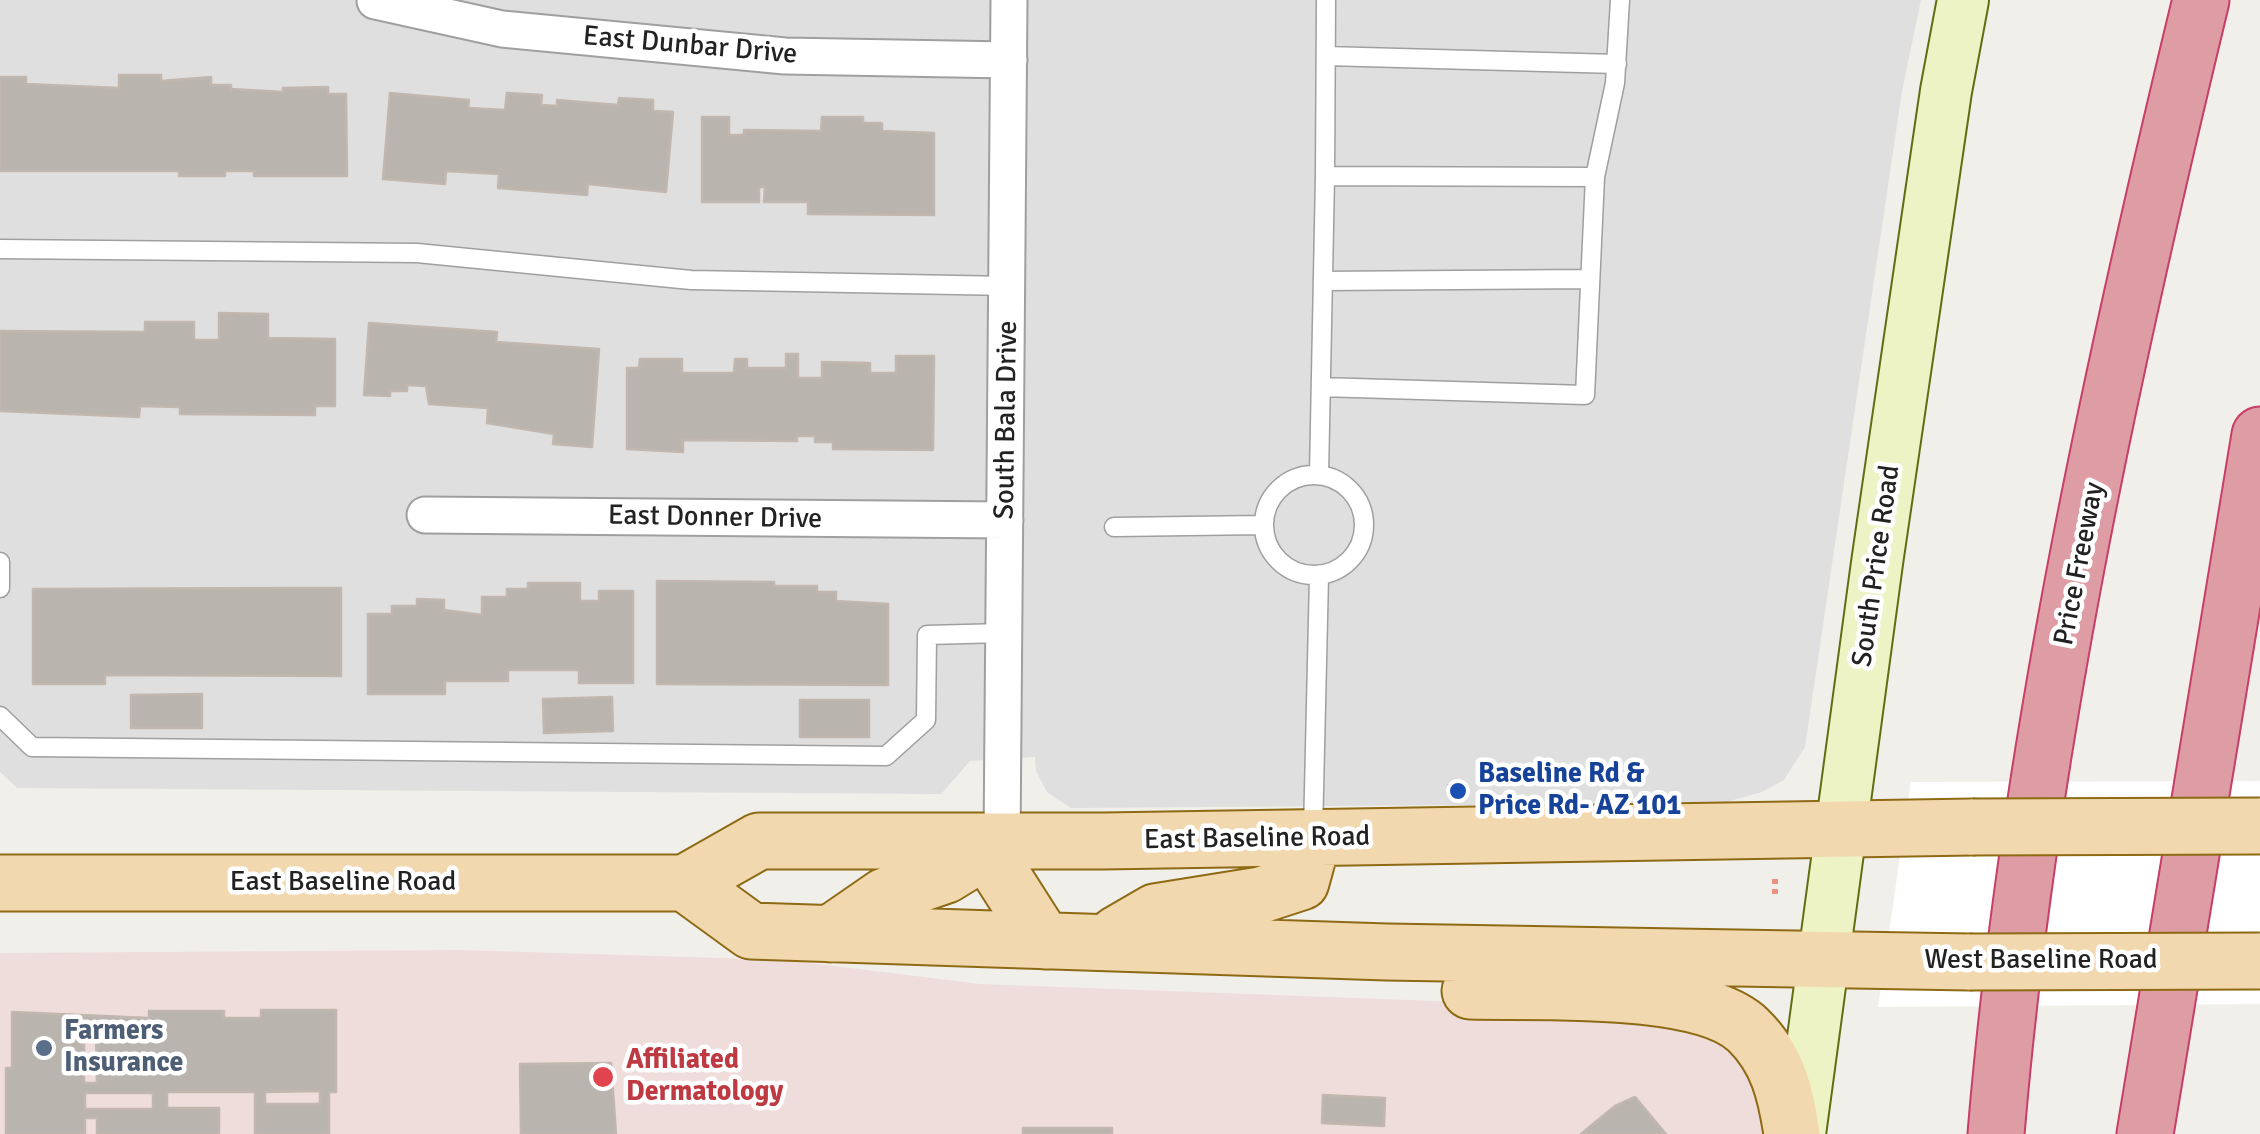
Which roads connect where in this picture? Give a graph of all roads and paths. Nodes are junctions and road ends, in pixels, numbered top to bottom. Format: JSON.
{"nodes":[{"id":1,"x":1009,"y":0,"type":"edge"},
{"id":2,"x":1326,"y":0,"type":"edge"},
{"id":3,"x":1620,"y":0,"type":"edge"},
{"id":4,"x":1964,"y":0,"type":"edge"},
{"id":5,"x":2201,"y":0,"type":"edge"},
{"id":6,"x":375,"y":1,"type":"edge"},
{"id":7,"x":1326,"y":56,"type":"junction"},
{"id":8,"x":1009,"y":60,"type":"junction"},
{"id":9,"x":1616,"y":64,"type":"junction"},
{"id":10,"x":1325,"y":176,"type":"junction"},
{"id":11,"x":1595,"y":177,"type":"junction"},
{"id":12,"x":0,"y":250,"type":"edge"},
{"id":13,"x":1590,"y":279,"type":"junction"},
{"id":14,"x":1323,"y":281,"type":"junction"},
{"id":15,"x":1009,"y":286,"type":"junction"},
{"id":16,"x":1321,"y":387,"type":"junction"},
{"id":17,"x":2260,"y":434,"type":"edge"},
{"id":18,"x":1319,"y":475,"type":"junction"},
{"id":19,"x":425,"y":515,"type":"dead end"},
{"id":20,"x":1006,"y":520,"type":"junction"},
{"id":21,"x":1264,"y":525,"type":"junction"},
{"id":22,"x":1114,"y":528,"type":"dead end"},
{"id":23,"x":0,"y":562,"type":"edge"},
{"id":24,"x":1319,"y":576,"type":"junction"},
{"id":25,"x":0,"y":588,"type":"edge"},
{"id":26,"x":1004,"y":633,"type":"junction"},
{"id":27,"x":0,"y":716,"type":"edge"},
{"id":28,"x":2260,"y":826,"type":"edge"},
{"id":29,"x":1839,"y":830,"type":"junction"},
{"id":30,"x":1314,"y":838,"type":"junction"},
{"id":31,"x":1002,"y":840,"type":"junction"},
{"id":32,"x":0,"y":883,"type":"edge"},
{"id":33,"x":685,"y":883,"type":"junction"},
{"id":34,"x":830,"y":934,"type":"junction"},
{"id":35,"x":1044,"y":942,"type":"junction"},
{"id":36,"x":1101,"y":943,"type":"junction"},
{"id":37,"x":1193,"y":946,"type":"junction"},
{"id":38,"x":1822,"y":961,"type":"junction"},
{"id":39,"x":2260,"y":961,"type":"edge"},
{"id":40,"x":1792,"y":1134,"type":"edge"},
{"id":41,"x":1800,"y":1134,"type":"edge"},
{"id":42,"x":1996,"y":1134,"type":"edge"},
{"id":43,"x":2145,"y":1134,"type":"edge"}],
"edges":[{"from":1,"to":8,"type":"street","name":"South Bala Drive"},
{"from":2,"to":7,"type":"lane"},
{"from":3,"to":9,"type":"lane"},
{"from":4,"to":29,"type":"main road","name":"South Price Road"},
{"from":5,"to":42,"type":"highway","name":"Price Freeway"},
{"from":6,"to":8,"type":"street","name":"East Dunbar Drive"},
{"from":7,"to":9,"type":"lane"},
{"from":7,"to":10,"type":"lane"},
{"from":8,"to":15,"type":"street","name":"South Bala Drive"},
{"from":9,"to":11,"type":"lane"},
{"from":10,"to":11,"type":"lane"},
{"from":10,"to":14,"type":"lane"},
{"from":11,"to":13,"type":"lane"},
{"from":12,"to":15,"type":"lane"},
{"from":13,"to":14,"type":"lane"},
{"from":13,"to":16,"type":"lane"},
{"from":14,"to":16,"type":"lane"},
{"from":15,"to":20,"type":"street","name":"South Bala Drive"},
{"from":16,"to":18,"type":"lane"},
{"from":17,"to":43,"type":"highway"},
{"from":18,"to":21,"type":"lane"},
{"from":18,"to":24,"type":"lane"},
{"from":19,"to":20,"type":"street","name":"East Donner Drive"},
{"from":20,"to":26,"type":"street","name":"South Bala Drive"},
{"from":21,"to":22,"type":"lane"},
{"from":21,"to":24,"type":"lane"},
{"from":23,"to":25,"type":"lane"},
{"from":24,"to":30,"type":"lane"},
{"from":26,"to":27,"type":"lane"},
{"from":26,"to":31,"type":"street","name":"South Bala Drive"},
{"from":28,"to":29,"type":"main road","bridge":true},
{"from":29,"to":30,"type":"main road","name":"East Baseline Road"},
{"from":29,"to":38,"type":"main road","name":"South Price Road"},
{"from":30,"to":31,"type":"main road","name":"East Baseline Road"},
{"from":30,"to":36,"type":"main road"},
{"from":31,"to":33,"type":"main road","name":"East Baseline Road"},
{"from":31,"to":34,"type":"main road"},
{"from":31,"to":35,"type":"main road"},
{"from":32,"to":33,"type":"main road","name":"East Baseline Road"},
{"from":33,"to":34,"type":"main road"},
{"from":34,"to":35,"type":"main road"},
{"from":35,"to":36,"type":"main road"},
{"from":36,"to":37,"type":"main road"},
{"from":37,"to":38,"type":"main road"},
{"from":37,"to":40,"type":"main road"},
{"from":38,"to":39,"type":"main road","name":"West Baseline Road","bridge":true},
{"from":38,"to":41,"type":"main road","name":"South Price Road"}]}
